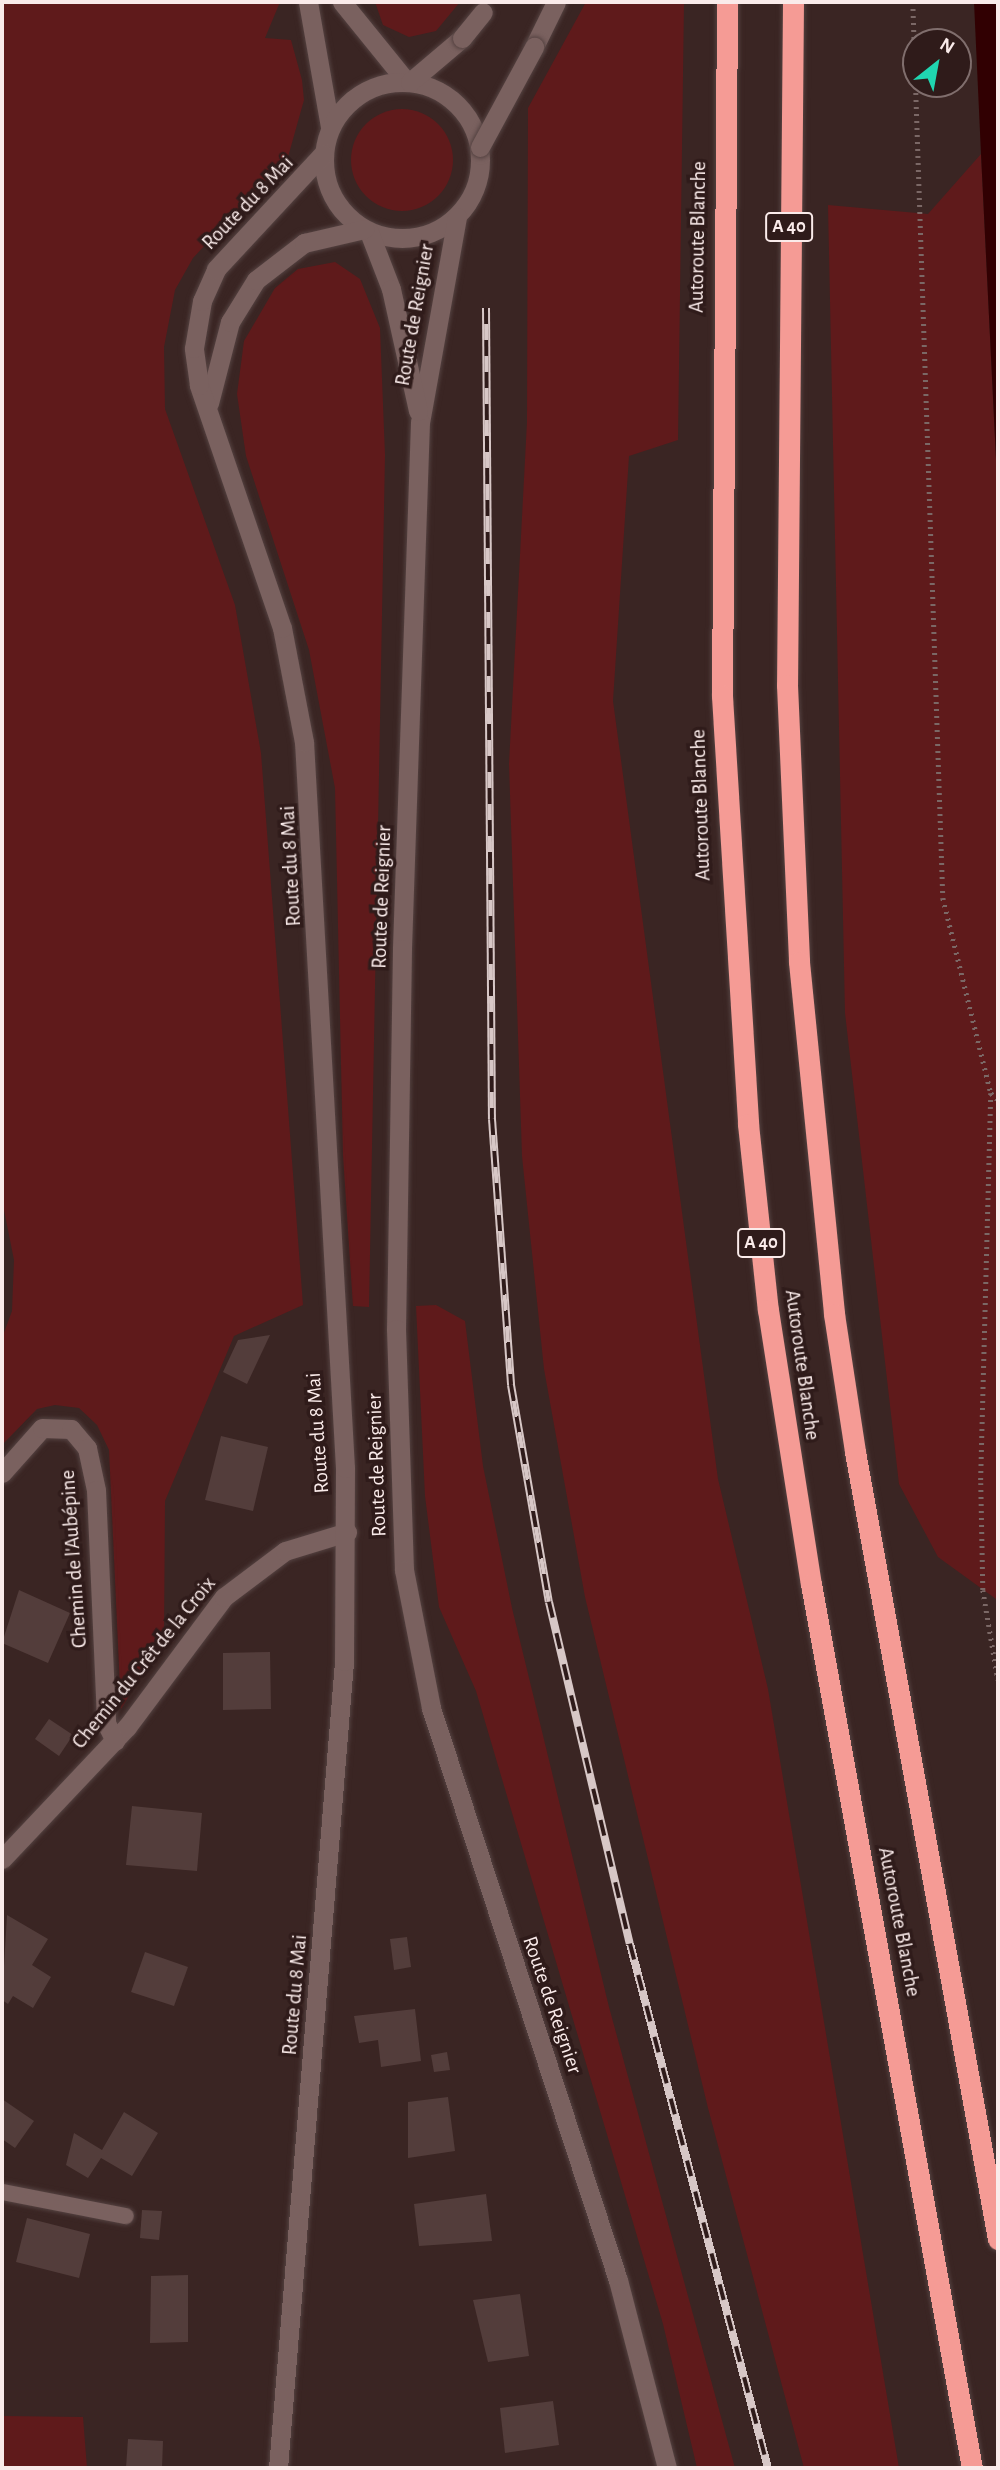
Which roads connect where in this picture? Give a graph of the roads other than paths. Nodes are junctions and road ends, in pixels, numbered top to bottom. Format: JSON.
{"nodes":[{"id":1,"x":308,"y":2,"type":"edge"},
{"id":2,"x":342,"y":2,"type":"edge"},
{"id":3,"x":490,"y":2,"type":"edge"},
{"id":4,"x":556,"y":2,"type":"edge"},
{"id":5,"x":727,"y":2,"type":"edge"},
{"id":6,"x":793,"y":2,"type":"edge"},
{"id":7,"x":408,"y":82,"type":"junction"},
{"id":8,"x":330,"y":127,"type":"junction"},
{"id":9,"x":480,"y":147,"type":"junction"},
{"id":10,"x":323,"y":154,"type":"junction"},
{"id":11,"x":461,"y":213,"type":"junction"},
{"id":12,"x":367,"y":230,"type":"junction"},
{"id":13,"x":208,"y":407,"type":"junction"},
{"id":14,"x":420,"y":422,"type":"junction"},
{"id":15,"x":2,"y":1473,"type":"edge"},
{"id":16,"x":347,"y":1532,"type":"junction"},
{"id":17,"x":115,"y":1741,"type":"junction"},
{"id":18,"x":2,"y":1858,"type":"edge"},
{"id":19,"x":2,"y":2192,"type":"edge"},
{"id":20,"x":126,"y":2216,"type":"dead end"},
{"id":21,"x":998,"y":2239,"type":"edge"},
{"id":22,"x":278,"y":2468,"type":"edge"},
{"id":23,"x":667,"y":2468,"type":"edge"},
{"id":24,"x":972,"y":2468,"type":"edge"}],
"edges":[{"from":1,"to":8,"type":"main road"},
{"from":2,"to":7,"type":"main road"},
{"from":3,"to":7,"type":"main road","bridge":true},
{"from":4,"to":9,"type":"main road","bridge":true},
{"from":5,"to":24,"type":"highway","name":"Autoroute Blanche","number":"A 40"},
{"from":6,"to":21,"type":"highway","name":"Autoroute Blanche","number":"A 40"},
{"from":7,"to":8,"type":"main road"},
{"from":7,"to":9,"type":"main road"},
{"from":8,"to":10,"type":"main road"},
{"from":9,"to":11,"type":"main road"},
{"from":10,"to":12,"type":"main road"},
{"from":10,"to":13,"type":"main road","name":"Route du 8 Mai"},
{"from":11,"to":12,"type":"main road"},
{"from":11,"to":14,"type":"main road","name":"Route de Reignier"},
{"from":12,"to":13,"type":"main road"},
{"from":12,"to":14,"type":"main road","name":"Route de Reignier"},
{"from":13,"to":16,"type":"main road","name":"Route du 8 Mai"},
{"from":14,"to":23,"type":"main road","name":"Route de Reignier"},
{"from":15,"to":17,"type":"main road","name":"Chemin de l'Aubépine"},
{"from":16,"to":17,"type":"main road","name":"Chemin du Crêt de la Croix"},
{"from":16,"to":22,"type":"main road","name":"Route du 8 Mai"},
{"from":17,"to":18,"type":"main road","name":"Chemin du Crêt de la Croix"},
{"from":19,"to":20,"type":"lane"}]}
